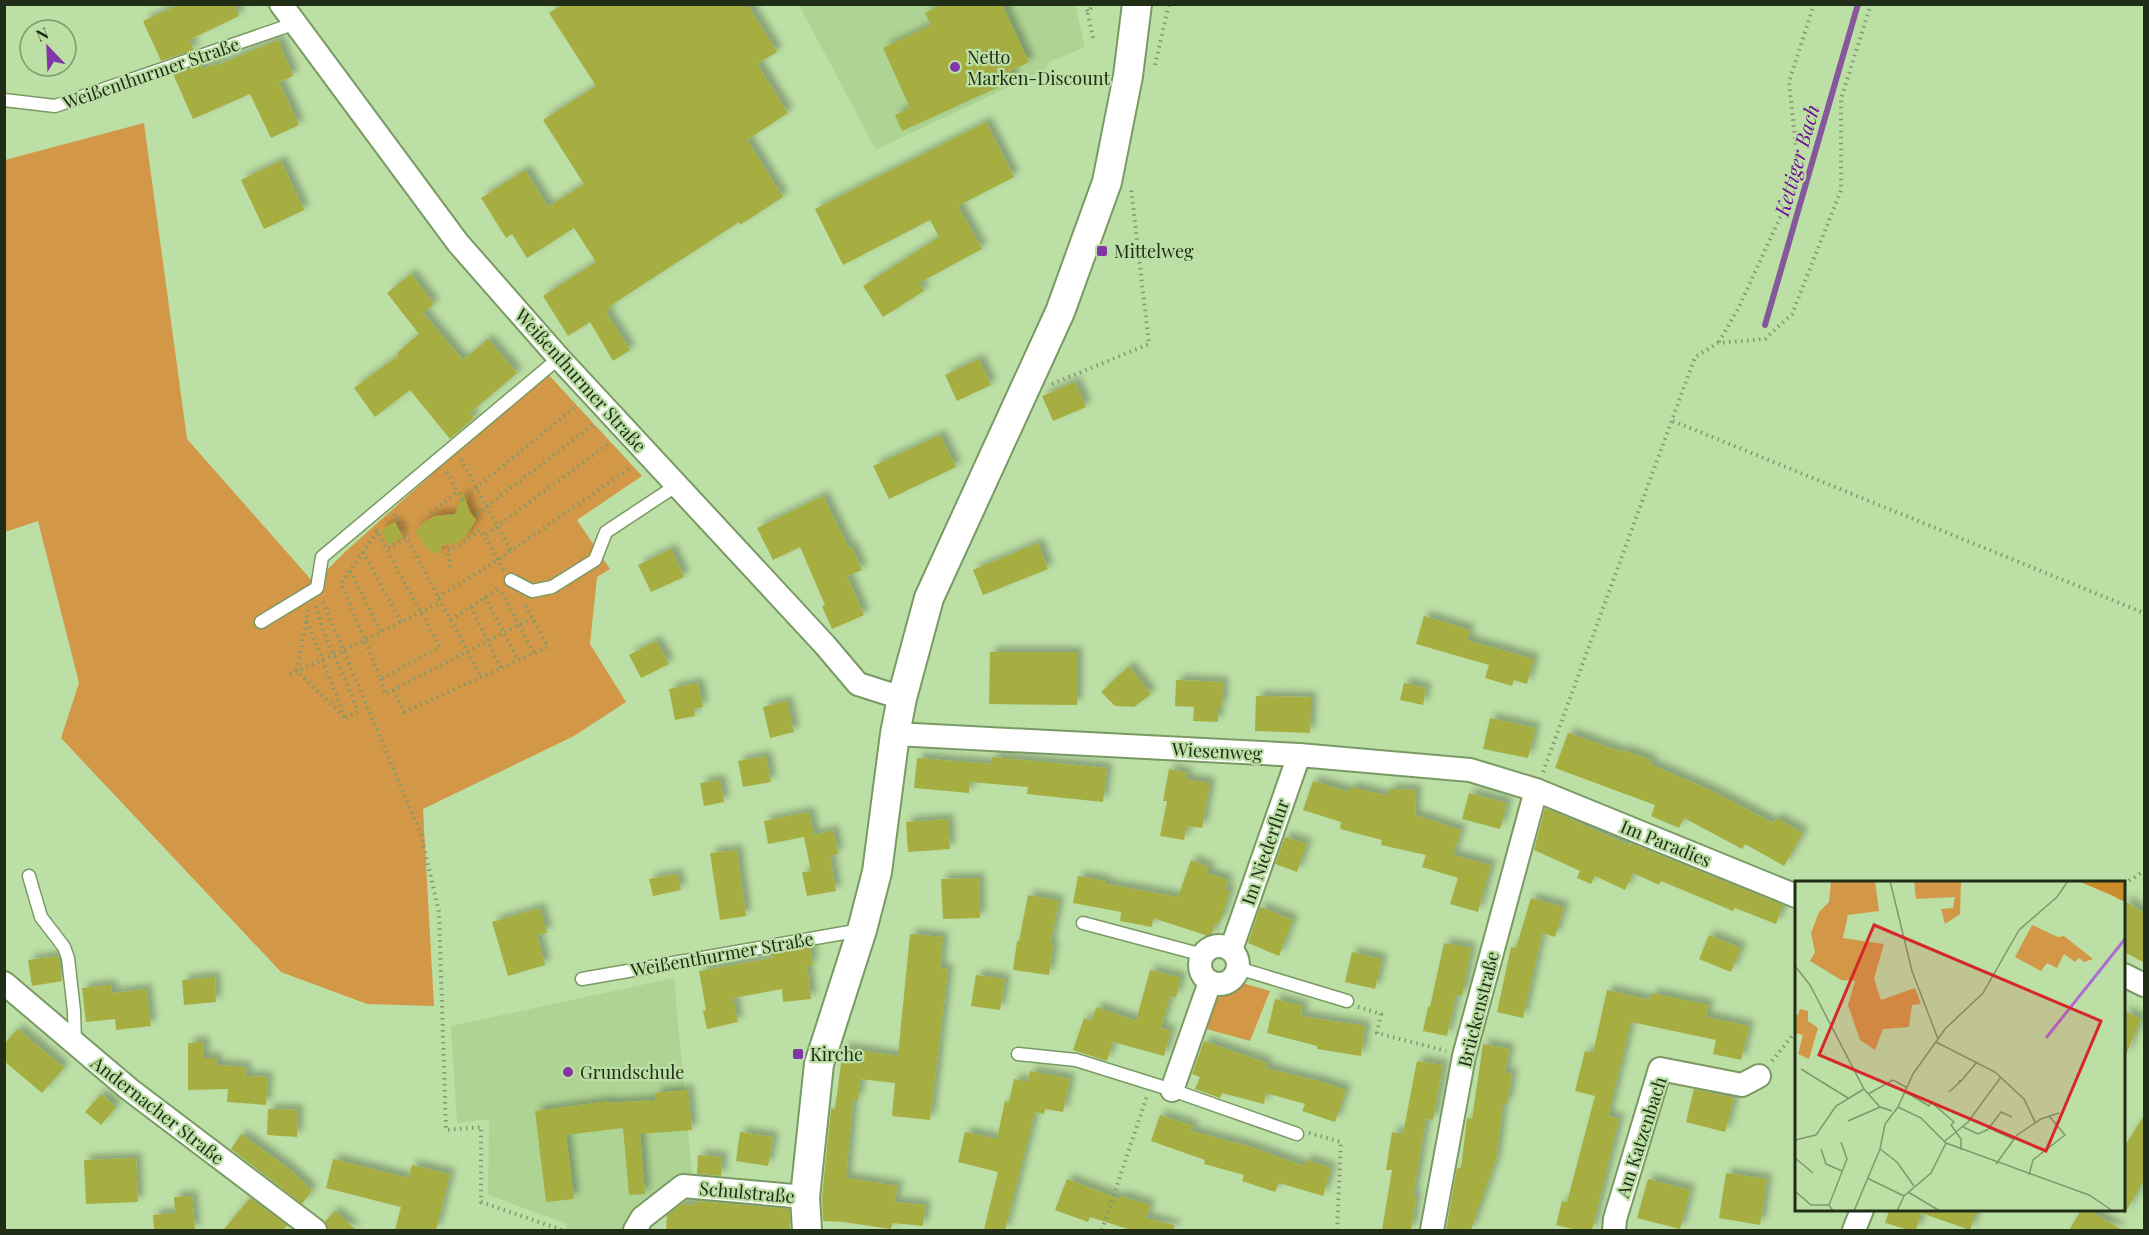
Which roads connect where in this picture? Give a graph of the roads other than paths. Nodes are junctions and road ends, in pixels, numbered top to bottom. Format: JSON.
{"nodes":[{"id":1,"x":281,"y":4,"type":"edge"},
{"id":2,"x":1137,"y":4,"type":"edge"},
{"id":3,"x":296,"y":23,"type":"junction"},
{"id":4,"x":4,"y":99,"type":"edge"},
{"id":5,"x":560,"y":358,"type":"junction"},
{"id":6,"x":677,"y":485,"type":"junction"},
{"id":7,"x":511,"y":580,"type":"road end"},
{"id":8,"x":261,"y":622,"type":"dead end"},
{"id":9,"x":902,"y":698,"type":"junction"},
{"id":10,"x":895,"y":734,"type":"junction"},
{"id":11,"x":1299,"y":755,"type":"junction"},
{"id":12,"x":1536,"y":790,"type":"junction"},
{"id":13,"x":29,"y":876,"type":"dead end"},
{"id":14,"x":1795,"y":895,"type":"edge"},
{"id":15,"x":1083,"y":923,"type":"dead end"},
{"id":16,"x":862,"y":930,"type":"junction"},
{"id":17,"x":1203,"y":955,"type":"junction"},
{"id":18,"x":1235,"y":959,"type":"junction"},
{"id":19,"x":2125,"y":975,"type":"edge"},
{"id":20,"x":582,"y":979,"type":"dead end"},
{"id":21,"x":1210,"y":982,"type":"junction"},
{"id":22,"x":4,"y":984,"type":"edge"},
{"id":23,"x":2145,"y":985,"type":"edge"},
{"id":24,"x":1347,"y":1001,"type":"road end"},
{"id":25,"x":75,"y":1044,"type":"junction"},
{"id":26,"x":1018,"y":1054,"type":"dead end"},
{"id":27,"x":1759,"y":1076,"type":"road end"},
{"id":28,"x":1172,"y":1090,"type":"junction"},
{"id":29,"x":1297,"y":1134,"type":"road end"},
{"id":30,"x":806,"y":1197,"type":"junction"},
{"id":31,"x":1861,"y":1211,"type":"edge"},
{"id":32,"x":315,"y":1230,"type":"edge"},
{"id":33,"x":635,"y":1230,"type":"edge"},
{"id":34,"x":807,"y":1230,"type":"edge"},
{"id":35,"x":1432,"y":1230,"type":"edge"},
{"id":36,"x":1614,"y":1230,"type":"edge"},
{"id":37,"x":1854,"y":1230,"type":"edge"}],
"edges":[{"from":1,"to":3,"type":"street","name":"Weißenthurmer Straße"},
{"from":2,"to":9,"type":"street"},
{"from":3,"to":4,"type":"lane","name":"Weißenthurmer Straße"},
{"from":3,"to":5,"type":"street","name":"Weißenthurmer Straße"},
{"from":5,"to":6,"type":"street","name":"Weißenthurmer Straße"},
{"from":5,"to":8,"type":"lane"},
{"from":6,"to":7,"type":"lane"},
{"from":6,"to":9,"type":"street","name":"Weißenthurmer Straße"},
{"from":9,"to":10,"type":"street"},
{"from":10,"to":11,"type":"street","name":"Wiesenweg"},
{"from":10,"to":16,"type":"street"},
{"from":11,"to":12,"type":"street","name":"Wiesenweg"},
{"from":11,"to":18,"type":"street","name":"Im Niederflur"},
{"from":12,"to":14,"type":"street","name":"Im Paradies"},
{"from":12,"to":35,"type":"street","name":"Brückenstraße"},
{"from":13,"to":25,"type":"lane"},
{"from":15,"to":17,"type":"lane"},
{"from":16,"to":20,"type":"lane","name":"Weißenthurmer Straße"},
{"from":16,"to":30,"type":"street"},
{"from":17,"to":18,"type":"street"},
{"from":17,"to":21,"type":"street"},
{"from":18,"to":21,"type":"street"},
{"from":18,"to":24,"type":"lane"},
{"from":19,"to":23,"type":"street"},
{"from":21,"to":28,"type":"street"},
{"from":22,"to":25,"type":"street","name":"Andernacher Straße"},
{"from":25,"to":32,"type":"street","name":"Andernacher Straße"},
{"from":26,"to":28,"type":"lane"},
{"from":27,"to":36,"type":"street","name":"Am Katzenbach"},
{"from":28,"to":29,"type":"lane"},
{"from":30,"to":33,"type":"street","name":"Schulstraße"},
{"from":30,"to":34,"type":"street"},
{"from":31,"to":37,"type":"street"}]}
